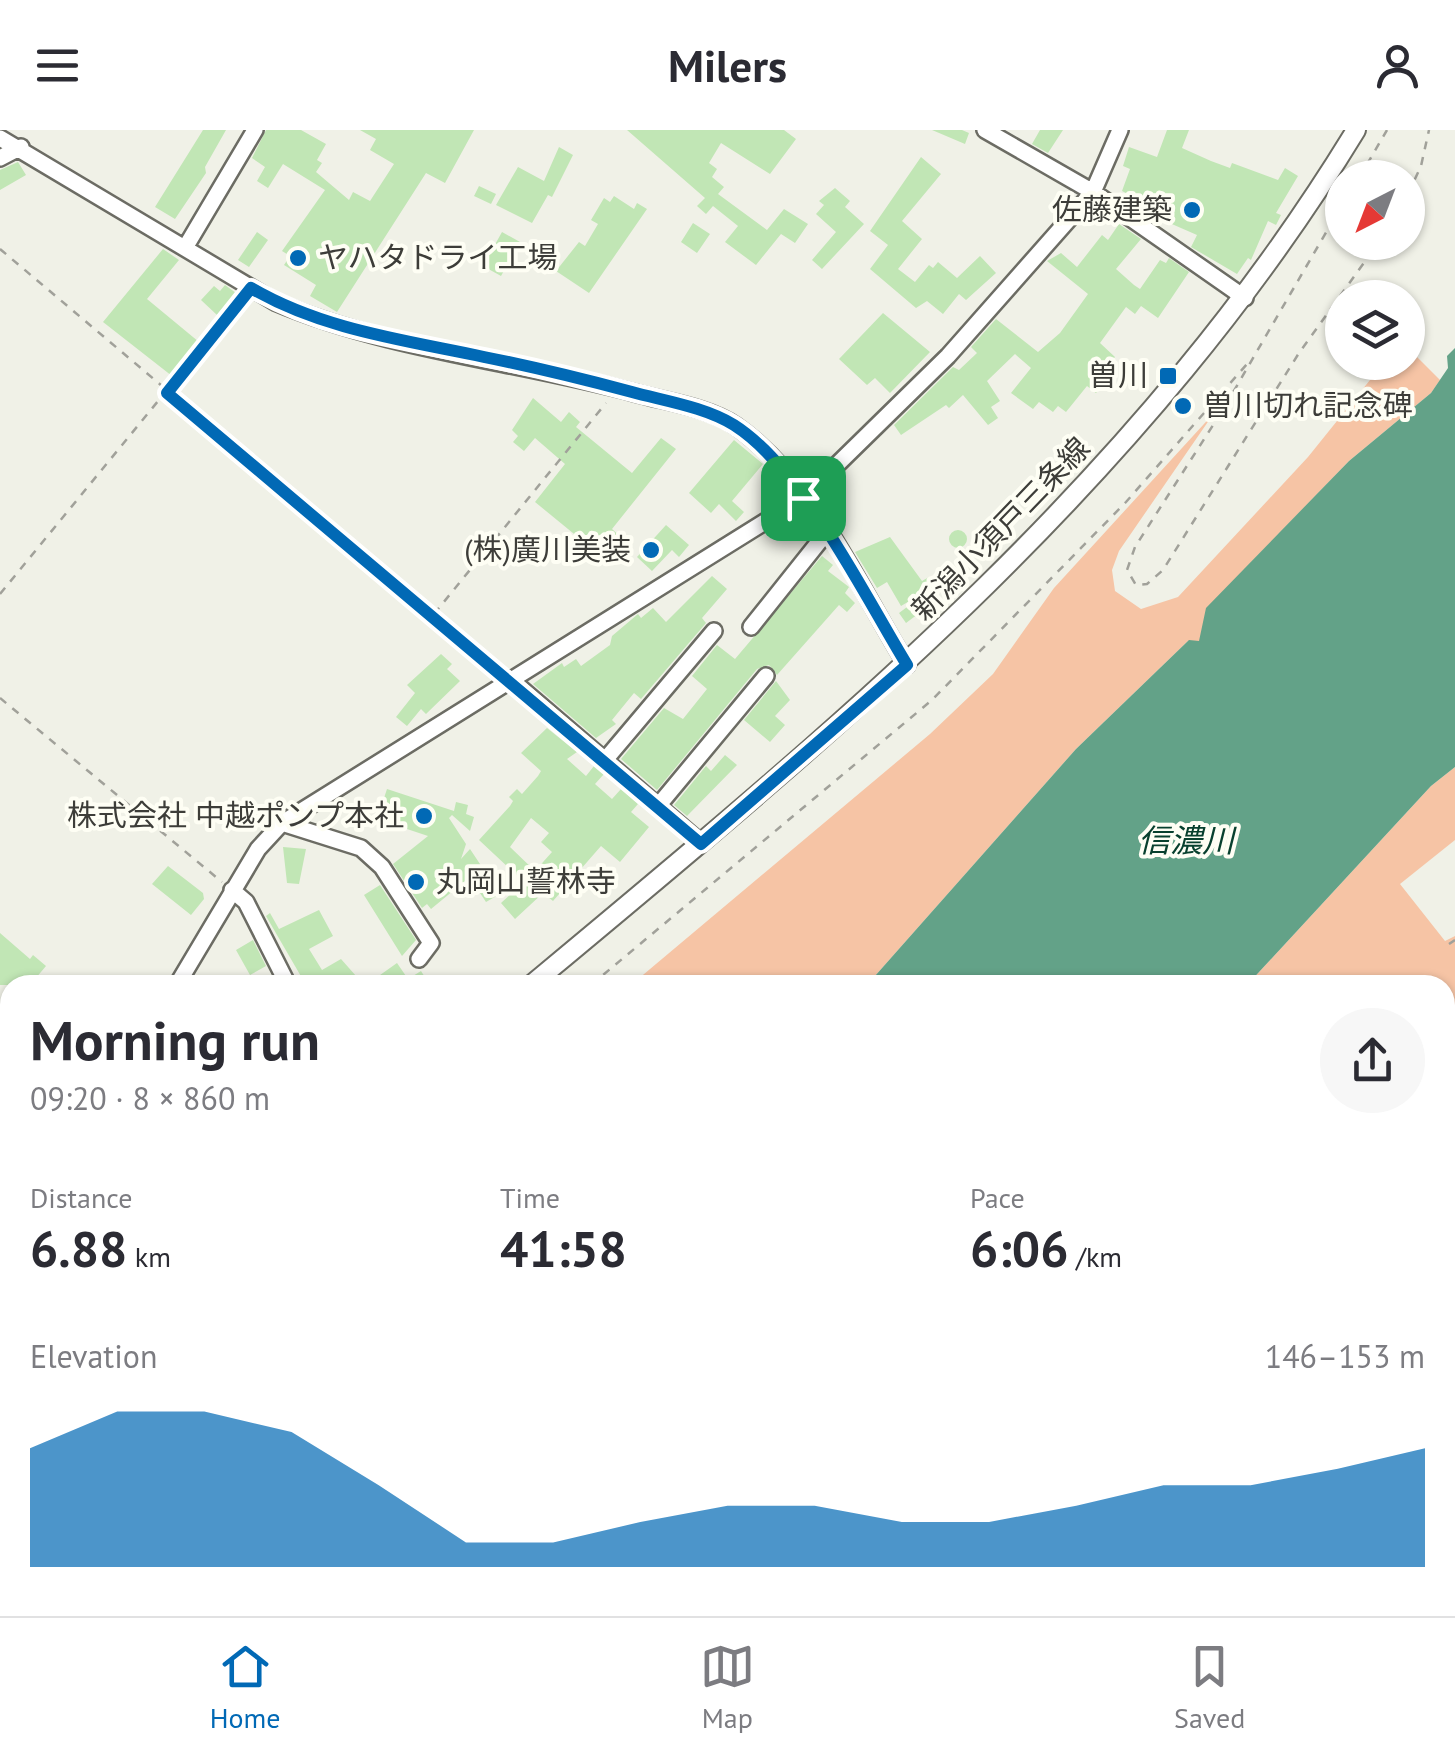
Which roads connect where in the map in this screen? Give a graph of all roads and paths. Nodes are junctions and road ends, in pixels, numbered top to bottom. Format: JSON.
{"nodes":[{"id":1,"x":255,"y":130,"type":"edge"},
{"id":2,"x":985,"y":130,"type":"edge"},
{"id":3,"x":1120,"y":130,"type":"edge"},
{"id":4,"x":1356,"y":130,"type":"edge"},
{"id":5,"x":1387,"y":130,"type":"edge"},
{"id":6,"x":1430,"y":130,"type":"edge"},
{"id":7,"x":0,"y":138,"type":"edge"},
{"id":8,"x":21,"y":146,"type":"junction"},
{"id":9,"x":0,"y":158,"type":"edge"},
{"id":10,"x":1370,"y":160,"type":"edge"},
{"id":11,"x":1422,"y":160,"type":"edge"},
{"id":12,"x":1093,"y":192,"type":"junction"},
{"id":13,"x":1325,"y":233,"type":"edge"},
{"id":14,"x":186,"y":248,"type":"junction"},
{"id":15,"x":0,"y":249,"type":"edge"},
{"id":16,"x":1366,"y":260,"type":"edge"},
{"id":17,"x":251,"y":288,"type":"junction"},
{"id":18,"x":1245,"y":298,"type":"junction"},
{"id":19,"x":1247,"y":364,"type":"junction"},
{"id":20,"x":618,"y":388,"type":"junction"},
{"id":21,"x":167,"y":393,"type":"junction"},
{"id":22,"x":803,"y":498,"type":"junction"},
{"id":23,"x":826,"y":533,"type":"junction"},
{"id":24,"x":0,"y":594,"type":"edge"},
{"id":25,"x":433,"y":615,"type":"junction"},
{"id":26,"x":751,"y":627,"type":"dead end"},
{"id":27,"x":714,"y":631,"type":"dead end"},
{"id":28,"x":907,"y":665,"type":"junction"},
{"id":29,"x":766,"y":676,"type":"dead end"},
{"id":30,"x":510,"y":679,"type":"junction"},
{"id":31,"x":0,"y":698,"type":"edge"},
{"id":32,"x":605,"y":760,"type":"junction"},
{"id":33,"x":658,"y":806,"type":"junction"},
{"id":34,"x":282,"y":824,"type":"junction"},
{"id":35,"x":701,"y":844,"type":"junction"},
{"id":36,"x":232,"y":890,"type":"junction"},
{"id":37,"x":1455,"y":940,"type":"edge"},
{"id":38,"x":1450,"y":944,"type":"dead end"},
{"id":39,"x":419,"y":959,"type":"dead end"},
{"id":40,"x":183,"y":975,"type":"edge"},
{"id":41,"x":283,"y":975,"type":"edge"},
{"id":42,"x":543,"y":975,"type":"edge"},
{"id":43,"x":603,"y":975,"type":"edge"}],
"edges":[{"from":1,"to":14,"type":"street"},
{"from":2,"to":12,"type":"street"},
{"from":3,"to":12,"type":"street"},
{"from":4,"to":18,"type":"main road","name":"新潟小須戸三条線"},
{"from":5,"to":10,"type":"path"},
{"from":6,"to":11,"type":"path"},
{"from":7,"to":8,"type":"street"},
{"from":8,"to":9,"type":"street"},
{"from":8,"to":14,"type":"street"},
{"from":12,"to":18,"type":"street"},
{"from":12,"to":22,"type":"street"},
{"from":13,"to":19,"type":"path"},
{"from":14,"to":17,"type":"street"},
{"from":15,"to":21,"type":"path"},
{"from":16,"to":19,"type":"path"},
{"from":17,"to":20,"type":"street"},
{"from":17,"to":21,"type":"path"},
{"from":18,"to":28,"type":"main road","name":"新潟小須戸三条線"},
{"from":19,"to":43,"type":"path"},
{"from":20,"to":22,"type":"street"},
{"from":20,"to":25,"type":"path"},
{"from":21,"to":24,"type":"path"},
{"from":21,"to":25,"type":"path"},
{"from":22,"to":23,"type":"street"},
{"from":22,"to":30,"type":"street"},
{"from":23,"to":26,"type":"street"},
{"from":23,"to":28,"type":"street"},
{"from":25,"to":30,"type":"path"},
{"from":27,"to":32,"type":"street"},
{"from":28,"to":35,"type":"main road","name":"新潟小須戸三条線"},
{"from":29,"to":33,"type":"street"},
{"from":30,"to":32,"type":"street"},
{"from":30,"to":34,"type":"street"},
{"from":31,"to":36,"type":"path"},
{"from":32,"to":33,"type":"street"},
{"from":33,"to":35,"type":"street"},
{"from":34,"to":36,"type":"street"},
{"from":34,"to":39,"type":"street"},
{"from":35,"to":42,"type":"main road","name":"新潟小須戸三条線"},
{"from":36,"to":40,"type":"street"},
{"from":36,"to":41,"type":"street"},
{"from":37,"to":38,"type":"path"}]}
